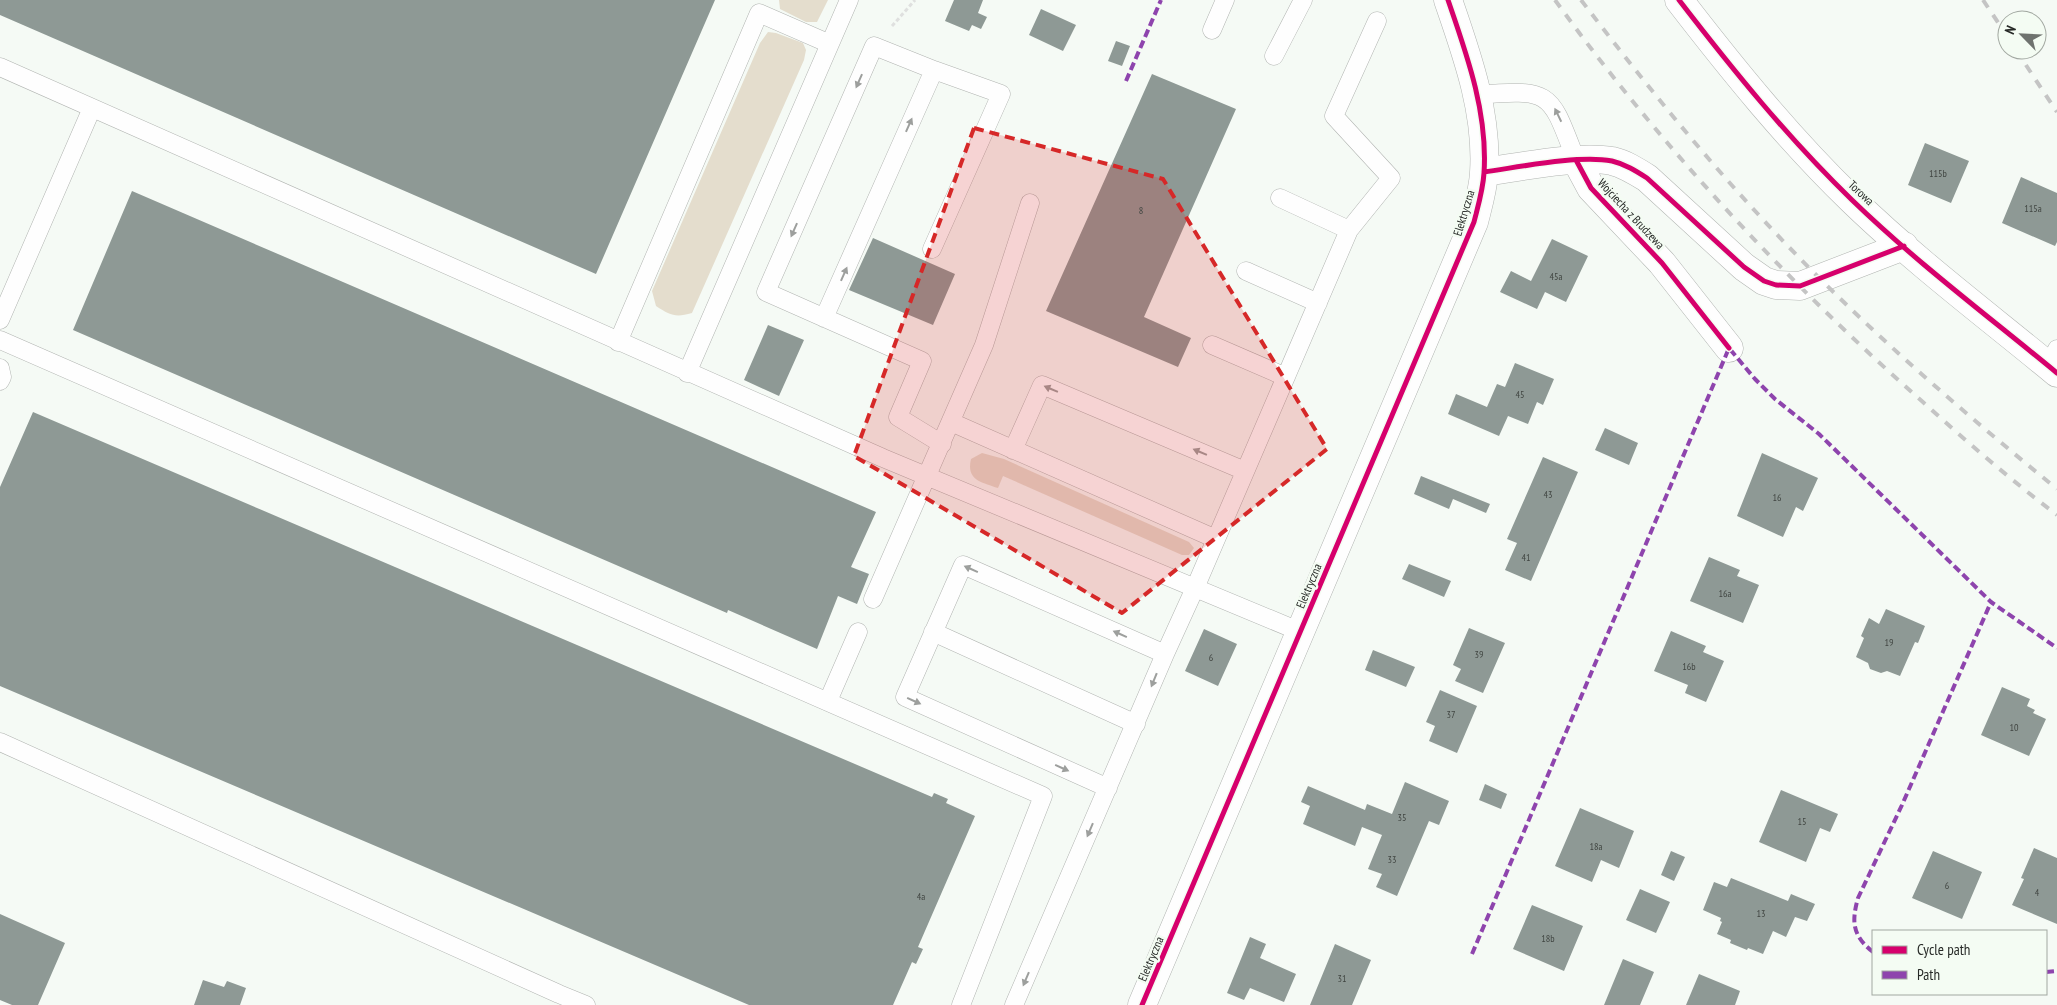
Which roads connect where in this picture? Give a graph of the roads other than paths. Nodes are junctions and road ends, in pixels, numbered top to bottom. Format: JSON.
{"nodes":[{"id":1,"x":849,"y":0,"type":"edge"},
{"id":2,"x":1225,"y":0,"type":"edge"},
{"id":3,"x":1303,"y":0,"type":"edge"},
{"id":4,"x":1448,"y":0,"type":"edge"},
{"id":5,"x":1679,"y":0,"type":"edge"},
{"id":6,"x":1377,"y":21,"type":"dead end"},
{"id":7,"x":1212,"y":30,"type":"dead end"},
{"id":8,"x":830,"y":44,"type":"junction"},
{"id":9,"x":1274,"y":56,"type":"dead end"},
{"id":10,"x":0,"y":67,"type":"edge"},
{"id":11,"x":934,"y":70,"type":"junction"},
{"id":12,"x":1478,"y":95,"type":"junction"},
{"id":13,"x":92,"y":108,"type":"junction"},
{"id":14,"x":1576,"y":160,"type":"junction"},
{"id":15,"x":1484,"y":172,"type":"junction"},
{"id":16,"x":1280,"y":198,"type":"dead end"},
{"id":17,"x":1030,"y":203,"type":"dead end"},
{"id":18,"x":1349,"y":230,"type":"junction"},
{"id":19,"x":1904,"y":246,"type":"junction"},
{"id":20,"x":932,"y":249,"type":"dead end"},
{"id":21,"x":1246,"y":271,"type":"dead end"},
{"id":22,"x":1318,"y":303,"type":"junction"},
{"id":23,"x":824,"y":318,"type":"junction"},
{"id":24,"x":0,"y":320,"type":"edge"},
{"id":25,"x":0,"y":340,"type":"edge"},
{"id":26,"x":618,"y":342,"type":"junction"},
{"id":27,"x":1212,"y":345,"type":"dead end"},
{"id":28,"x":1730,"y":348,"type":"dead end"},
{"id":29,"x":2054,"y":362,"type":"edge"},
{"id":30,"x":0,"y":368,"type":"edge"},
{"id":31,"x":687,"y":373,"type":"junction"},
{"id":32,"x":1286,"y":377,"type":"junction"},
{"id":33,"x":0,"y":381,"type":"edge"},
{"id":34,"x":951,"y":422,"type":"junction"},
{"id":35,"x":942,"y":444,"type":"junction"},
{"id":36,"x":1013,"y":450,"type":"junction"},
{"id":37,"x":1245,"y":471,"type":"junction"},
{"id":38,"x":928,"y":477,"type":"junction"},
{"id":39,"x":1216,"y":539,"type":"junction"},
{"id":40,"x":1195,"y":588,"type":"junction"},
{"id":41,"x":873,"y":600,"type":"dead end"},
{"id":42,"x":858,"y":632,"type":"dead end"},
{"id":43,"x":933,"y":632,"type":"junction"},
{"id":44,"x":1301,"y":632,"type":"junction"},
{"id":45,"x":1165,"y":654,"type":"junction"},
{"id":46,"x":828,"y":701,"type":"junction"},
{"id":47,"x":1136,"y":724,"type":"junction"},
{"id":48,"x":0,"y":742,"type":"edge"},
{"id":49,"x":1108,"y":788,"type":"junction"},
{"id":50,"x":586,"y":1005,"type":"edge"},
{"id":51,"x":960,"y":1005,"type":"edge"},
{"id":52,"x":1014,"y":1005,"type":"edge"},
{"id":53,"x":1142,"y":1005,"type":"edge"}],
"edges":[{"from":1,"to":8,"type":"lane"},
{"from":2,"to":7,"type":"lane"},
{"from":3,"to":9,"type":"lane"},
{"from":4,"to":12,"type":"street"},
{"from":5,"to":19,"type":"street","name":"Torowa"},
{"from":6,"to":18,"type":"lane"},
{"from":8,"to":26,"type":"lane"},
{"from":8,"to":31,"type":"lane"},
{"from":10,"to":13,"type":"lane"},
{"from":11,"to":20,"type":"lane"},
{"from":23,"to":11,"type":"lane","one_way":true},
{"from":11,"to":23,"type":"lane","one_way":true},
{"from":14,"to":12,"type":"lane","one_way":true},
{"from":12,"to":15,"type":"street"},
{"from":13,"to":24,"type":"lane"},
{"from":13,"to":26,"type":"lane"},
{"from":14,"to":15,"type":"street"},
{"from":14,"to":19,"type":"street"},
{"from":14,"to":28,"type":"street","name":"Wojciecha z Brudzewa"},
{"from":15,"to":44,"type":"street","name":"Elektryczna"},
{"from":16,"to":18,"type":"lane"},
{"from":17,"to":34,"type":"lane"},
{"from":18,"to":22,"type":"lane"},
{"from":19,"to":29,"type":"street","name":"Torowa"},
{"from":21,"to":22,"type":"lane"},
{"from":22,"to":32,"type":"lane"},
{"from":23,"to":35,"type":"lane"},
{"from":25,"to":46,"type":"lane"},
{"from":26,"to":31,"type":"lane"},
{"from":27,"to":32,"type":"lane"},
{"from":30,"to":33,"type":"lane"},
{"from":31,"to":38,"type":"lane"},
{"from":32,"to":37,"type":"lane"},
{"from":34,"to":35,"type":"lane"},
{"from":34,"to":36,"type":"lane"},
{"from":35,"to":38,"type":"lane"},
{"from":37,"to":36,"type":"lane","one_way":true},
{"from":36,"to":39,"type":"lane"},
{"from":37,"to":39,"type":"lane"},
{"from":38,"to":40,"type":"lane"},
{"from":38,"to":41,"type":"lane"},
{"from":39,"to":40,"type":"lane"},
{"from":40,"to":44,"type":"lane"},
{"from":40,"to":45,"type":"lane"},
{"from":42,"to":46,"type":"lane"},
{"from":45,"to":43,"type":"lane","one_way":true},
{"from":43,"to":47,"type":"lane"},
{"from":43,"to":49,"type":"lane","one_way":true},
{"from":44,"to":53,"type":"street","name":"Elektryczna"},
{"from":45,"to":47,"type":"lane","one_way":true},
{"from":46,"to":51,"type":"lane"},
{"from":47,"to":49,"type":"lane"},
{"from":48,"to":50,"type":"lane"},
{"from":49,"to":52,"type":"lane","one_way":true}]}
